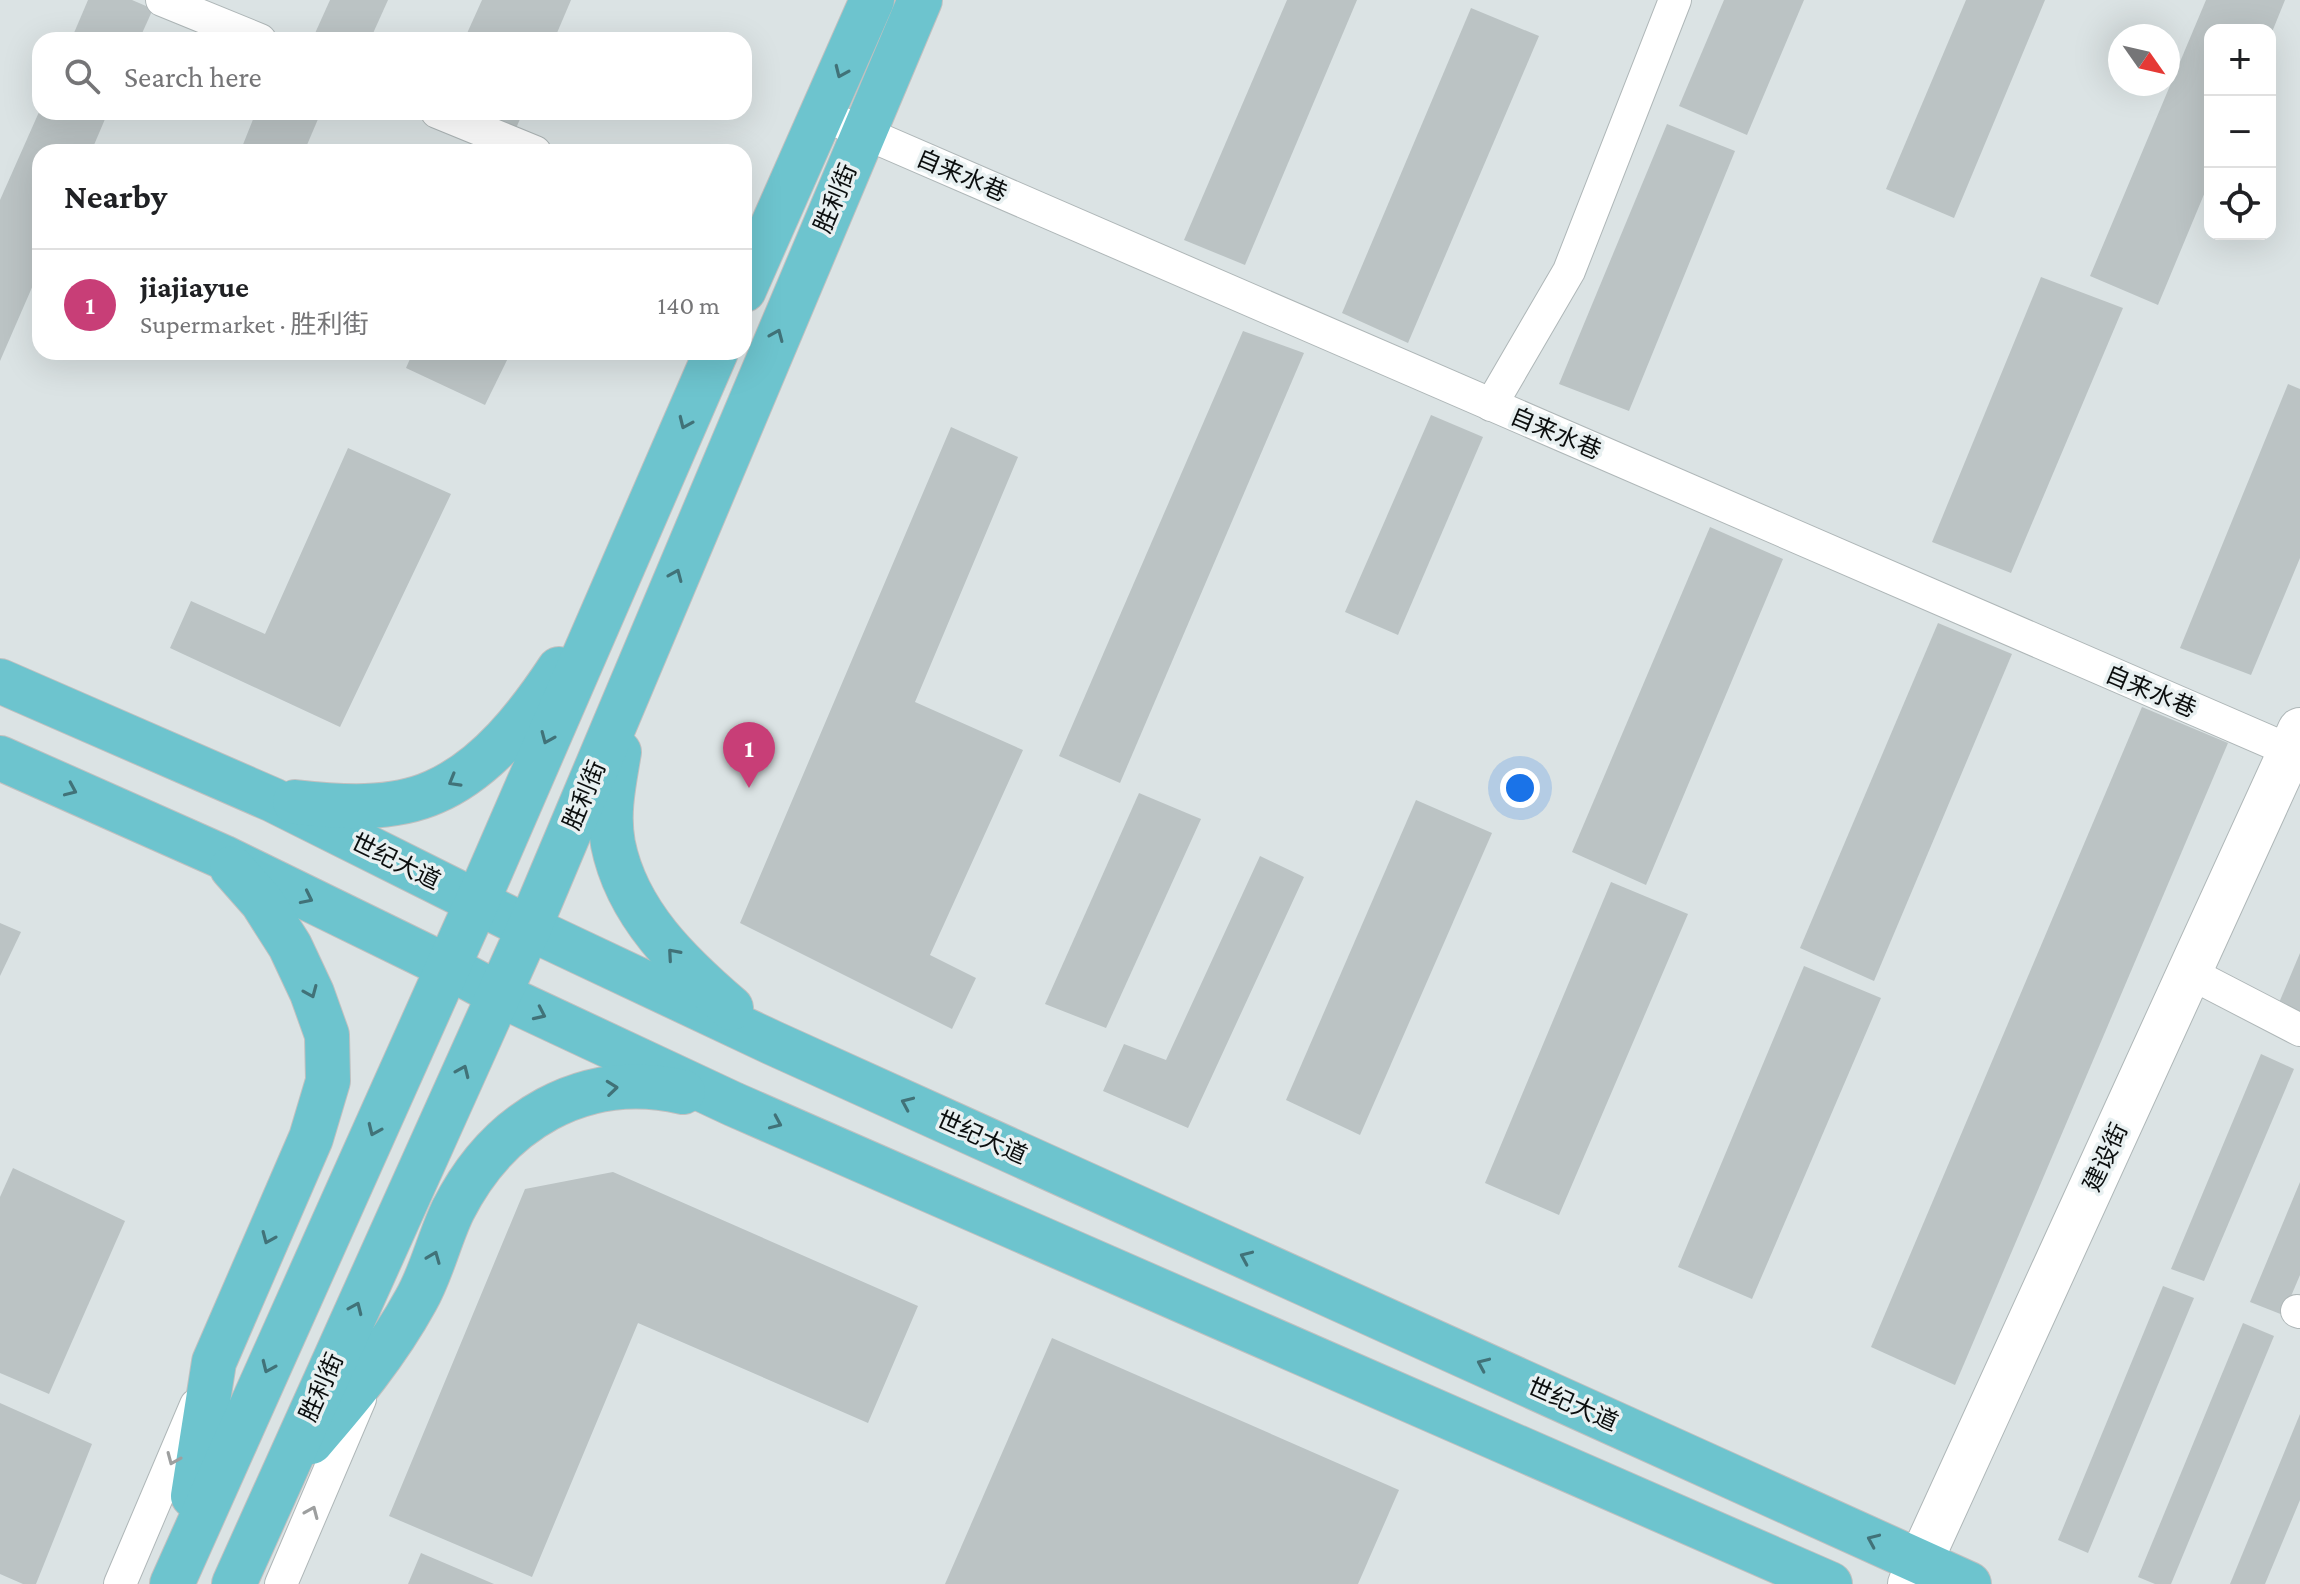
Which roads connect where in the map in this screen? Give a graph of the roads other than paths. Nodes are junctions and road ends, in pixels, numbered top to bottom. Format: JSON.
{"nodes":[{"id":1,"x":162,"y":0,"type":"edge"},
{"id":2,"x":872,"y":0,"type":"edge"},
{"id":3,"x":920,"y":0,"type":"edge"},
{"id":4,"x":1675,"y":0,"type":"edge"},
{"id":5,"x":240,"y":32,"type":"edge"},
{"id":6,"x":822,"y":113,"type":"junction"},
{"id":7,"x":457,"y":120,"type":"edge"},
{"id":8,"x":862,"y":132,"type":"junction"},
{"id":9,"x":515,"y":144,"type":"edge"},
{"id":10,"x":754,"y":241,"type":"edge"},
{"id":11,"x":712,"y":360,"type":"edge"},
{"id":12,"x":1491,"y":405,"type":"junction"},
{"id":13,"x":609,"y":593,"type":"junction"},
{"id":14,"x":659,"y":615,"type":"junction"},
{"id":15,"x":0,"y":681,"type":"edge"},
{"id":16,"x":2296,"y":741,"type":"edge"},
{"id":17,"x":0,"y":758,"type":"edge"},
{"id":18,"x":273,"y":800,"type":"junction"},
{"id":19,"x":223,"y":857,"type":"junction"},
{"id":20,"x":478,"y":900,"type":"junction"},
{"id":21,"x":529,"y":928,"type":"junction"},
{"id":22,"x":446,"y":966,"type":"junction"},
{"id":23,"x":2190,"y":973,"type":"junction"},
{"id":24,"x":498,"y":994,"type":"junction"},
{"id":25,"x":2300,"y":1030,"type":"edge"},
{"id":26,"x":773,"y":1043,"type":"junction"},
{"id":27,"x":733,"y":1104,"type":"junction"},
{"id":28,"x":214,"y":1362,"type":"junction"},
{"id":29,"x":373,"y":1370,"type":"junction"},
{"id":30,"x":279,"y":1480,"type":"junction"},
{"id":31,"x":178,"y":1571,"type":"edge"},
{"id":32,"x":1915,"y":1573,"type":"edge"},
{"id":33,"x":120,"y":1584,"type":"edge"},
{"id":34,"x":234,"y":1584,"type":"edge"},
{"id":35,"x":281,"y":1584,"type":"edge"},
{"id":36,"x":1830,"y":1584,"type":"edge"},
{"id":37,"x":1969,"y":1584,"type":"edge"}],
"edges":[{"from":1,"to":5,"type":"street"},
{"from":2,"to":6,"type":"main road","name":"胜利街","one_way":true},
{"from":3,"to":8,"type":"main road","name":"胜利街"},
{"from":4,"to":12,"type":"street"},
{"from":6,"to":8,"type":"street","name":"自来水巷"},
{"from":6,"to":10,"type":"main road","name":"胜利街"},
{"from":7,"to":9,"type":"street"},
{"from":8,"to":12,"type":"street","name":"自来水巷"},
{"from":14,"to":8,"type":"main road","name":"胜利街","one_way":true},
{"from":11,"to":13,"type":"main road","one_way":true},
{"from":12,"to":16,"type":"street","name":"自来水巷"},
{"from":13,"to":18,"type":"main road","one_way":true},
{"from":13,"to":20,"type":"main road","one_way":true},
{"from":14,"to":21,"type":"main road","name":"胜利街"},
{"from":26,"to":14,"type":"main road","one_way":true},
{"from":15,"to":18,"type":"main road","name":"世纪大道"},
{"from":16,"to":23,"type":"street","name":"建设街"},
{"from":17,"to":19,"type":"main road","one_way":true},
{"from":18,"to":20,"type":"main road","name":"世纪大道"},
{"from":19,"to":22,"type":"main road","one_way":true},
{"from":19,"to":28,"type":"main road","one_way":true},
{"from":20,"to":21,"type":"main road","name":"世纪大道"},
{"from":20,"to":22,"type":"main road"},
{"from":21,"to":24,"type":"main road","name":"胜利街"},
{"from":21,"to":26,"type":"main road","name":"世纪大道"},
{"from":22,"to":24,"type":"main road"},
{"from":22,"to":31,"type":"main road","one_way":true},
{"from":23,"to":25,"type":"street"},
{"from":23,"to":32,"type":"street","name":"建设街"},
{"from":24,"to":27,"type":"main road","one_way":true},
{"from":30,"to":24,"type":"main road","name":"胜利街","one_way":true},
{"from":32,"to":26,"type":"main road","name":"世纪大道","one_way":true},
{"from":29,"to":27,"type":"main road","one_way":true},
{"from":27,"to":36,"type":"main road","one_way":true},
{"from":28,"to":31,"type":"main road"},
{"from":28,"to":33,"type":"street","one_way":true},
{"from":29,"to":30,"type":"main road"},
{"from":35,"to":29,"type":"street","one_way":true},
{"from":30,"to":34,"type":"main road","name":"胜利街"},
{"from":32,"to":37,"type":"main road","name":"世纪大道"}]}
